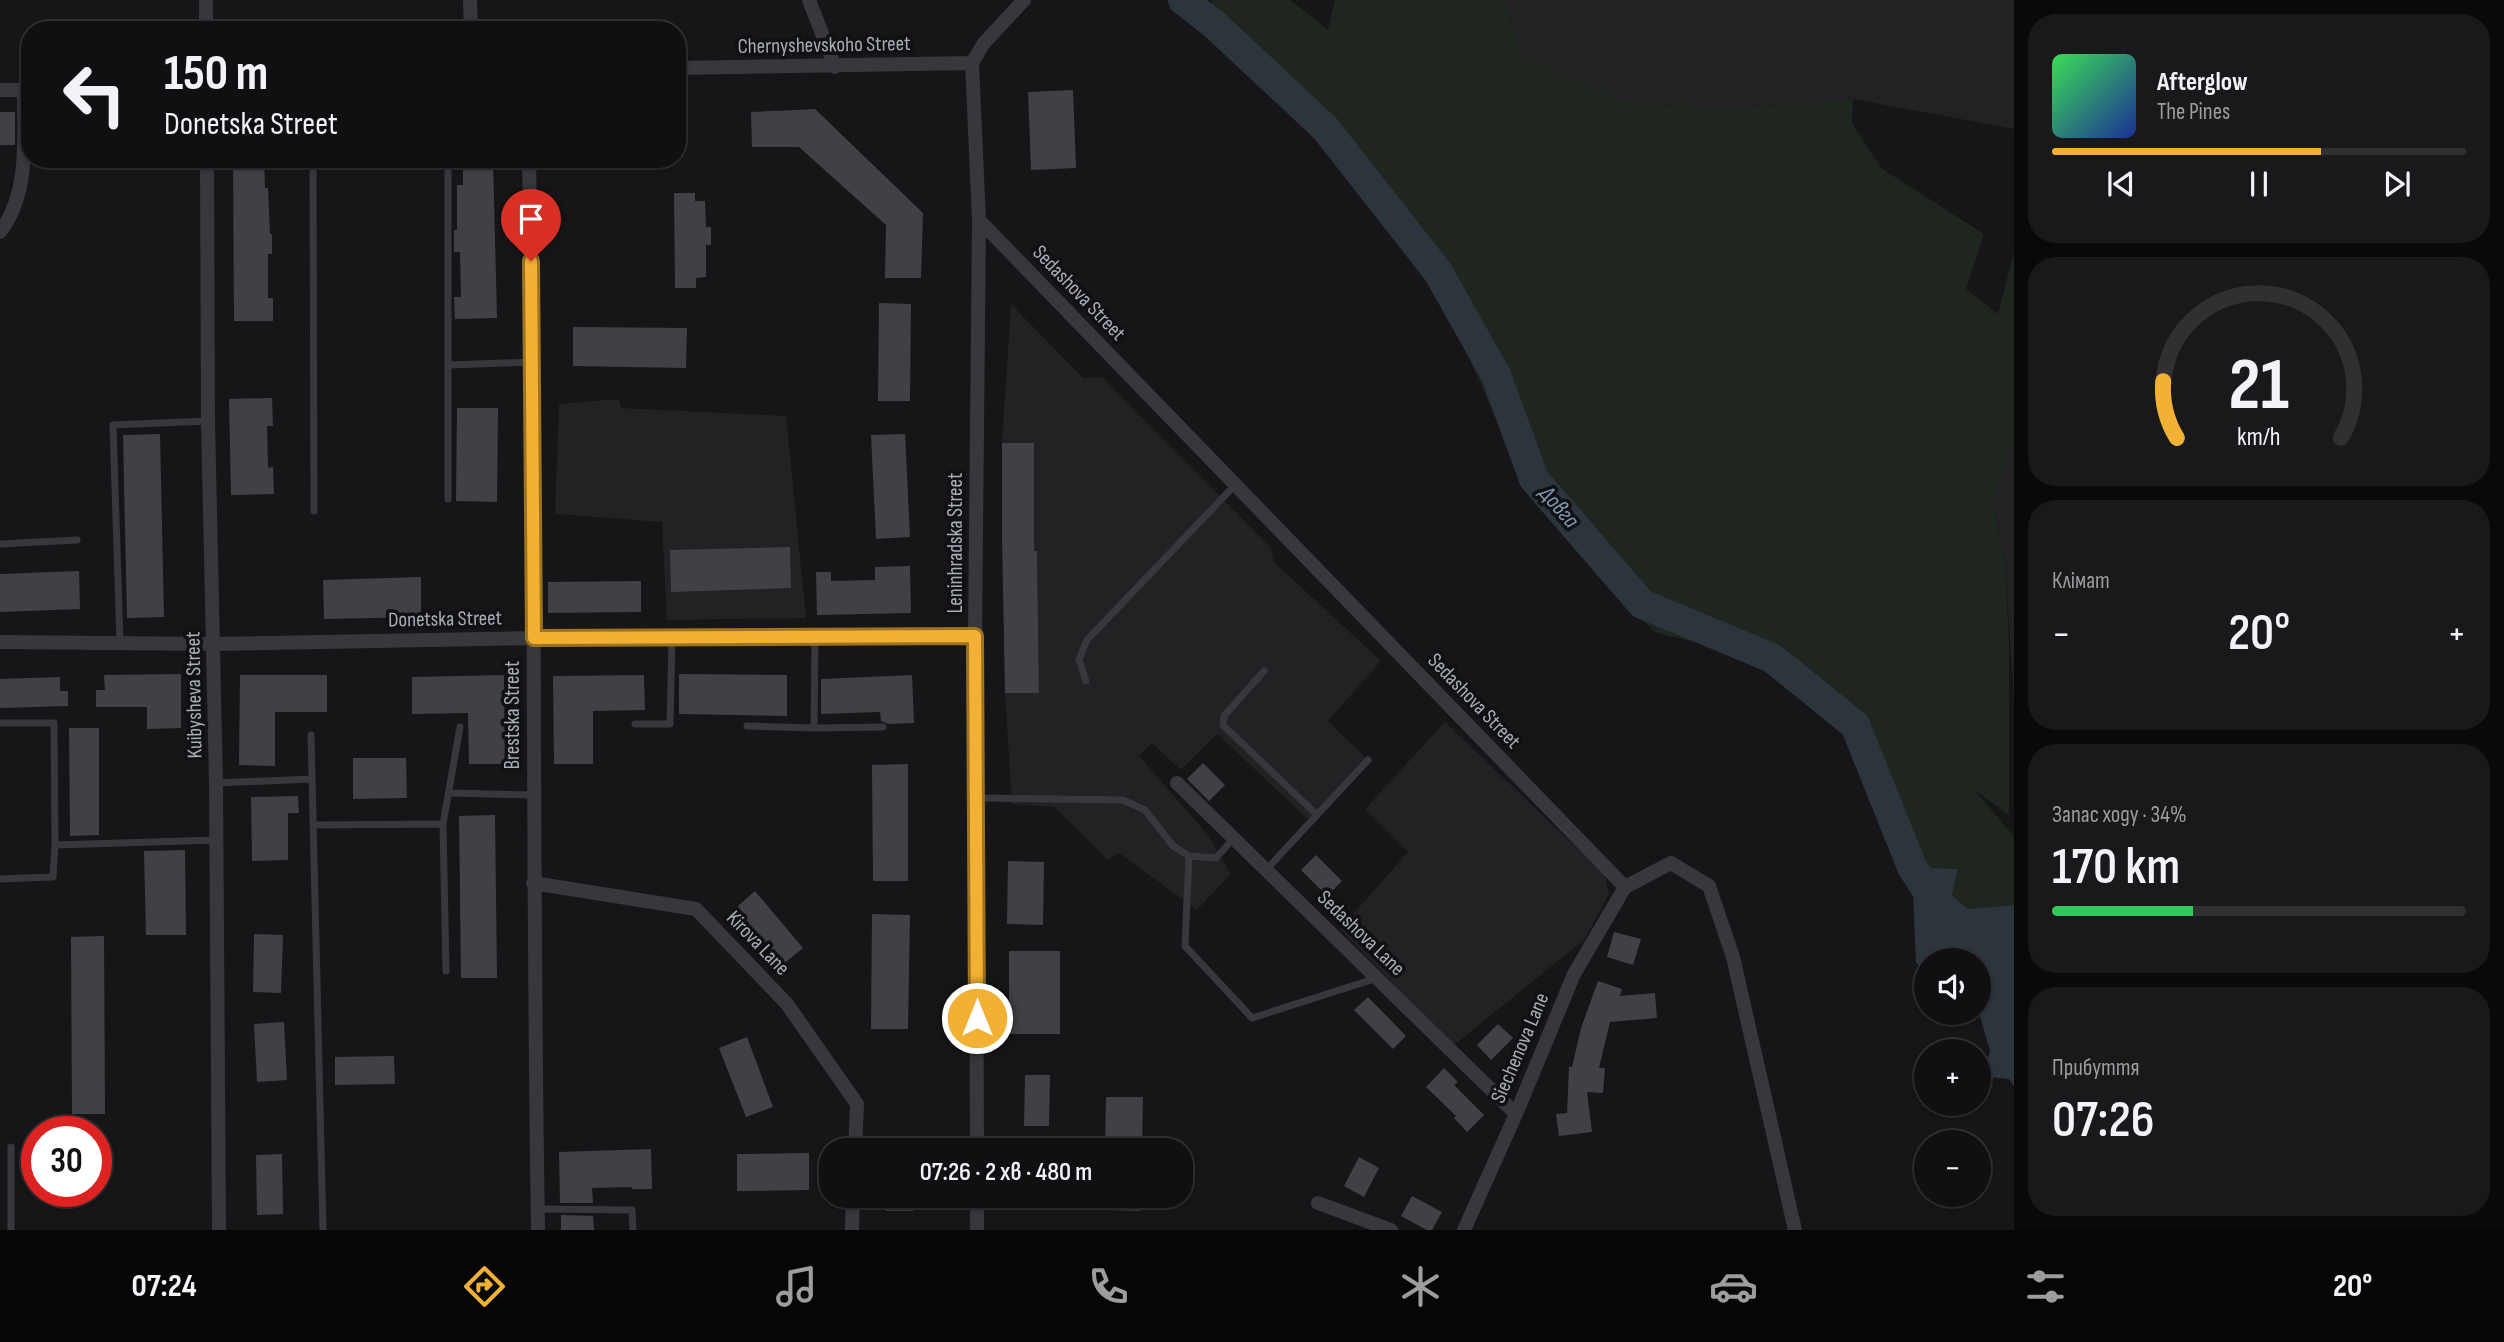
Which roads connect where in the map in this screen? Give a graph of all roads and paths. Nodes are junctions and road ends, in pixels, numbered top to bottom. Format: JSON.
{"nodes":[{"id":1,"x":206,"y":0,"type":"edge"},
{"id":2,"x":470,"y":0,"type":"edge"},
{"id":3,"x":809,"y":0,"type":"edge"},
{"id":4,"x":1024,"y":0,"type":"edge"},
{"id":5,"x":206,"y":21,"type":"edge"},
{"id":6,"x":471,"y":21,"type":"edge"},
{"id":7,"x":972,"y":63,"type":"junction"},
{"id":8,"x":835,"y":66,"type":"junction"},
{"id":9,"x":686,"y":68,"type":"edge"},
{"id":10,"x":0,"y":90,"type":"edge"},
{"id":11,"x":21,"y":90,"type":"edge"},
{"id":12,"x":23,"y":168,"type":"edge"},
{"id":13,"x":207,"y":168,"type":"edge"},
{"id":14,"x":313,"y":168,"type":"edge"},
{"id":15,"x":448,"y":168,"type":"edge"},
{"id":16,"x":529,"y":168,"type":"edge"},
{"id":17,"x":979,"y":219,"type":"junction"},
{"id":18,"x":0,"y":232,"type":"edge"},
{"id":19,"x":533,"y":362,"type":"junction"},
{"id":20,"x":450,"y":365,"type":"junction"},
{"id":21,"x":208,"y":421,"type":"junction"},
{"id":22,"x":1236,"y":485,"type":"junction"},
{"id":23,"x":448,"y":499,"type":"dead end"},
{"id":24,"x":314,"y":511,"type":"dead end"},
{"id":25,"x":77,"y":540,"type":"dead end"},
{"id":26,"x":0,"y":544,"type":"edge"},
{"id":27,"x":815,"y":636,"type":"junction"},
{"id":28,"x":975,"y":636,"type":"junction"},
{"id":29,"x":534,"y":638,"type":"junction"},
{"id":30,"x":672,"y":639,"type":"junction"},
{"id":31,"x":0,"y":642,"type":"edge"},
{"id":32,"x":120,"y":644,"type":"junction"},
{"id":33,"x":215,"y":644,"type":"junction"},
{"id":34,"x":1264,"y":671,"type":"dead end"},
{"id":35,"x":1086,"y":681,"type":"dead end"},
{"id":36,"x":0,"y":723,"type":"edge"},
{"id":37,"x":635,"y":724,"type":"dead end"},
{"id":38,"x":747,"y":726,"type":"dead end"},
{"id":39,"x":460,"y":727,"type":"dead end"},
{"id":40,"x":883,"y":727,"type":"dead end"},
{"id":41,"x":814,"y":728,"type":"junction"},
{"id":42,"x":312,"y":735,"type":"dead end"},
{"id":43,"x":1368,"y":760,"type":"dead end"},
{"id":44,"x":313,"y":779,"type":"junction"},
{"id":45,"x":216,"y":783,"type":"junction"},
{"id":46,"x":1177,"y":783,"type":"dead end"},
{"id":47,"x":450,"y":793,"type":"junction"},
{"id":48,"x":533,"y":795,"type":"junction"},
{"id":49,"x":976,"y":797,"type":"junction"},
{"id":50,"x":1317,"y":815,"type":"junction"},
{"id":51,"x":443,"y":824,"type":"junction"},
{"id":52,"x":314,"y":825,"type":"junction"},
{"id":53,"x":1234,"y":838,"type":"junction"},
{"id":54,"x":217,"y":840,"type":"junction"},
{"id":55,"x":55,"y":845,"type":"junction"},
{"id":56,"x":1189,"y":856,"type":"junction"},
{"id":57,"x":1266,"y":870,"type":"junction"},
{"id":58,"x":0,"y":879,"type":"edge"},
{"id":59,"x":533,"y":883,"type":"junction"},
{"id":60,"x":1625,"y":887,"type":"junction"},
{"id":61,"x":446,"y":971,"type":"dead end"},
{"id":62,"x":1377,"y":978,"type":"junction"},
{"id":63,"x":1516,"y":1114,"type":"junction"},
{"id":64,"x":856,"y":1138,"type":"edge"},
{"id":65,"x":977,"y":1138,"type":"edge"},
{"id":66,"x":11,"y":1147,"type":"dead end"},
{"id":67,"x":1318,"y":1203,"type":"dead end"},
{"id":68,"x":853,"y":1208,"type":"edge"},
{"id":69,"x":977,"y":1208,"type":"edge"},
{"id":70,"x":538,"y":1209,"type":"junction"},
{"id":71,"x":11,"y":1230,"type":"edge"},
{"id":72,"x":219,"y":1230,"type":"edge"},
{"id":73,"x":323,"y":1230,"type":"edge"},
{"id":74,"x":538,"y":1230,"type":"edge"},
{"id":75,"x":633,"y":1230,"type":"edge"},
{"id":76,"x":852,"y":1230,"type":"edge"},
{"id":77,"x":977,"y":1230,"type":"edge"},
{"id":78,"x":1391,"y":1230,"type":"edge"},
{"id":79,"x":1464,"y":1230,"type":"edge"},
{"id":80,"x":1795,"y":1230,"type":"edge"}],
"edges":[{"from":1,"to":5,"type":"street"},
{"from":2,"to":6,"type":"street"},
{"from":3,"to":8,"type":"street"},
{"from":4,"to":7,"type":"street"},
{"from":7,"to":8,"type":"street","name":"Chernyshevskoho Street"},
{"from":7,"to":17,"type":"street","name":"Leninhradska Street"},
{"from":8,"to":9,"type":"street","name":"Chernyshevskoho Street"},
{"from":10,"to":11,"type":"street"},
{"from":12,"to":18,"type":"street"},
{"from":13,"to":21,"type":"street","name":"Kuibysheva Street"},
{"from":14,"to":24,"type":"lane"},
{"from":15,"to":20,"type":"lane"},
{"from":16,"to":19,"type":"street","name":"Brestska Street"},
{"from":17,"to":22,"type":"street","name":"Sedashova Street"},
{"from":17,"to":28,"type":"street","name":"Leninhradska Street"},
{"from":19,"to":20,"type":"lane"},
{"from":19,"to":29,"type":"street","name":"Brestska Street"},
{"from":20,"to":23,"type":"lane"},
{"from":21,"to":32,"type":"lane"},
{"from":21,"to":33,"type":"street","name":"Kuibysheva Street"},
{"from":22,"to":35,"type":"lane"},
{"from":22,"to":60,"type":"street","name":"Sedashova Street"},
{"from":25,"to":26,"type":"lane"},
{"from":27,"to":28,"type":"street","name":"Donetska Street"},
{"from":27,"to":30,"type":"street","name":"Donetska Street"},
{"from":27,"to":41,"type":"lane"},
{"from":28,"to":49,"type":"street","name":"Leninhradska Street"},
{"from":29,"to":30,"type":"street","name":"Donetska Street"},
{"from":29,"to":33,"type":"street","name":"Donetska Street"},
{"from":29,"to":48,"type":"street","name":"Brestska Street"},
{"from":30,"to":37,"type":"lane"},
{"from":31,"to":32,"type":"street","name":"Donetska Street"},
{"from":32,"to":33,"type":"street","name":"Donetska Street"},
{"from":33,"to":45,"type":"street","name":"Kuibysheva Street"},
{"from":34,"to":50,"type":"lane"},
{"from":36,"to":55,"type":"lane"},
{"from":38,"to":41,"type":"lane"},
{"from":39,"to":47,"type":"lane"},
{"from":40,"to":41,"type":"lane"},
{"from":42,"to":44,"type":"lane"},
{"from":43,"to":50,"type":"lane"},
{"from":44,"to":45,"type":"lane"},
{"from":44,"to":52,"type":"lane"},
{"from":45,"to":54,"type":"street","name":"Kuibysheva Street"},
{"from":46,"to":53,"type":"street","name":"Sedashova Lane"},
{"from":47,"to":48,"type":"lane"},
{"from":47,"to":51,"type":"lane"},
{"from":48,"to":59,"type":"street","name":"Brestska Street"},
{"from":49,"to":56,"type":"lane"},
{"from":49,"to":65,"type":"street","name":"Leninhradska Street"},
{"from":50,"to":57,"type":"lane"},
{"from":51,"to":52,"type":"lane"},
{"from":51,"to":61,"type":"lane"},
{"from":52,"to":73,"type":"lane"},
{"from":53,"to":56,"type":"lane"},
{"from":53,"to":57,"type":"street","name":"Sedashova Lane"},
{"from":54,"to":55,"type":"lane"},
{"from":54,"to":72,"type":"street","name":"Kuibysheva Street"},
{"from":55,"to":58,"type":"lane"},
{"from":56,"to":62,"type":"lane"},
{"from":57,"to":62,"type":"street","name":"Sedashova Lane"},
{"from":59,"to":64,"type":"street","name":"Kirova Lane"},
{"from":59,"to":70,"type":"street","name":"Brestska Street"},
{"from":60,"to":63,"type":"street","name":"Siechenova Lane"},
{"from":60,"to":80,"type":"street"},
{"from":62,"to":63,"type":"street","name":"Sedashova Lane"},
{"from":63,"to":79,"type":"street","name":"Siechenova Lane"},
{"from":66,"to":71,"type":"lane"},
{"from":67,"to":78,"type":"street"},
{"from":68,"to":76,"type":"street"},
{"from":69,"to":77,"type":"street"},
{"from":70,"to":74,"type":"street","name":"Brestska Street"},
{"from":70,"to":75,"type":"lane"}]}
